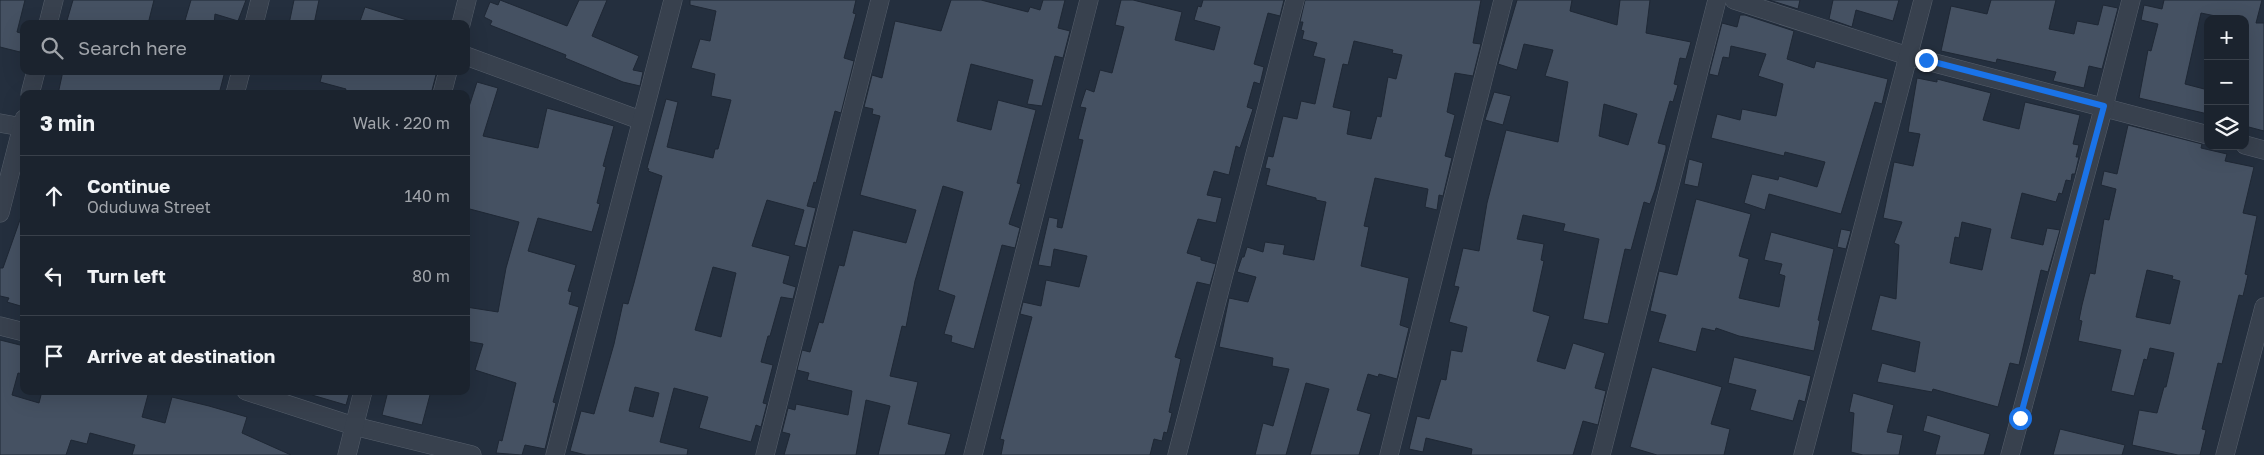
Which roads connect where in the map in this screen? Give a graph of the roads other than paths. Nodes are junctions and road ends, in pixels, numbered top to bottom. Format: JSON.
{"nodes":[{"id":1,"x":54,"y":0,"type":"edge"},
{"id":2,"x":260,"y":0,"type":"edge"},
{"id":3,"x":467,"y":0,"type":"edge"},
{"id":4,"x":673,"y":0,"type":"edge"},
{"id":5,"x":880,"y":0,"type":"edge"},
{"id":6,"x":1089,"y":0,"type":"edge"},
{"id":7,"x":1295,"y":0,"type":"edge"},
{"id":8,"x":1503,"y":0,"type":"edge"},
{"id":9,"x":1717,"y":0,"type":"edge"},
{"id":10,"x":1734,"y":0,"type":"edge"},
{"id":11,"x":1923,"y":0,"type":"edge"},
{"id":12,"x":2131,"y":0,"type":"edge"},
{"id":13,"x":49,"y":20,"type":"edge"},
{"id":14,"x":255,"y":20,"type":"edge"},
{"id":15,"x":462,"y":20,"type":"edge"},
{"id":16,"x":1908,"y":56,"type":"junction"},
{"id":17,"x":470,"y":57,"type":"edge"},
{"id":18,"x":35,"y":75,"type":"edge"},
{"id":19,"x":240,"y":75,"type":"edge"},
{"id":20,"x":447,"y":75,"type":"edge"},
{"id":21,"x":31,"y":90,"type":"edge"},
{"id":22,"x":236,"y":90,"type":"edge"},
{"id":23,"x":443,"y":90,"type":"edge"},
{"id":24,"x":2104,"y":106,"type":"junction"},
{"id":25,"x":640,"y":120,"type":"junction"},
{"id":26,"x":0,"y":123,"type":"edge"},
{"id":27,"x":20,"y":123,"type":"edge"},
{"id":28,"x":2204,"y":134,"type":"edge"},
{"id":29,"x":20,"y":135,"type":"edge"},
{"id":30,"x":2249,"y":146,"type":"edge"},
{"id":31,"x":2264,"y":150,"type":"edge"},
{"id":32,"x":0,"y":212,"type":"edge"},
{"id":33,"x":2264,"y":306,"type":"edge"},
{"id":34,"x":0,"y":326,"type":"edge"},
{"id":35,"x":20,"y":331,"type":"edge"},
{"id":36,"x":258,"y":395,"type":"edge"},
{"id":37,"x":362,"y":395,"type":"edge"},
{"id":38,"x":354,"y":426,"type":"junction"},
{"id":39,"x":347,"y":455,"type":"edge"},
{"id":40,"x":472,"y":455,"type":"edge"},
{"id":41,"x":555,"y":455,"type":"edge"},
{"id":42,"x":765,"y":455,"type":"edge"},
{"id":43,"x":973,"y":455,"type":"edge"},
{"id":44,"x":1177,"y":455,"type":"edge"},
{"id":45,"x":1389,"y":455,"type":"edge"},
{"id":46,"x":1601,"y":455,"type":"edge"},
{"id":47,"x":1803,"y":455,"type":"edge"},
{"id":48,"x":2010,"y":455,"type":"edge"},
{"id":49,"x":2225,"y":455,"type":"edge"}],
"edges":[{"from":1,"to":13,"type":"street"},
{"from":2,"to":14,"type":"street"},
{"from":3,"to":15,"type":"street"},
{"from":4,"to":25,"type":"street"},
{"from":5,"to":42,"type":"street"},
{"from":6,"to":43,"type":"street"},
{"from":7,"to":44,"type":"street"},
{"from":8,"to":45,"type":"street"},
{"from":9,"to":46,"type":"street"},
{"from":10,"to":16,"type":"street"},
{"from":11,"to":16,"type":"street"},
{"from":12,"to":24,"type":"street"},
{"from":16,"to":24,"type":"street"},
{"from":16,"to":47,"type":"street"},
{"from":17,"to":25,"type":"street"},
{"from":18,"to":21,"type":"street"},
{"from":19,"to":22,"type":"street"},
{"from":20,"to":23,"type":"street"},
{"from":24,"to":28,"type":"street"},
{"from":24,"to":48,"type":"street"},
{"from":25,"to":41,"type":"street"},
{"from":26,"to":27,"type":"street"},
{"from":29,"to":32,"type":"street"},
{"from":30,"to":31,"type":"street"},
{"from":33,"to":49,"type":"street"},
{"from":34,"to":35,"type":"street"},
{"from":36,"to":38,"type":"street"},
{"from":37,"to":38,"type":"street"},
{"from":38,"to":39,"type":"street"},
{"from":38,"to":40,"type":"street"}]}
